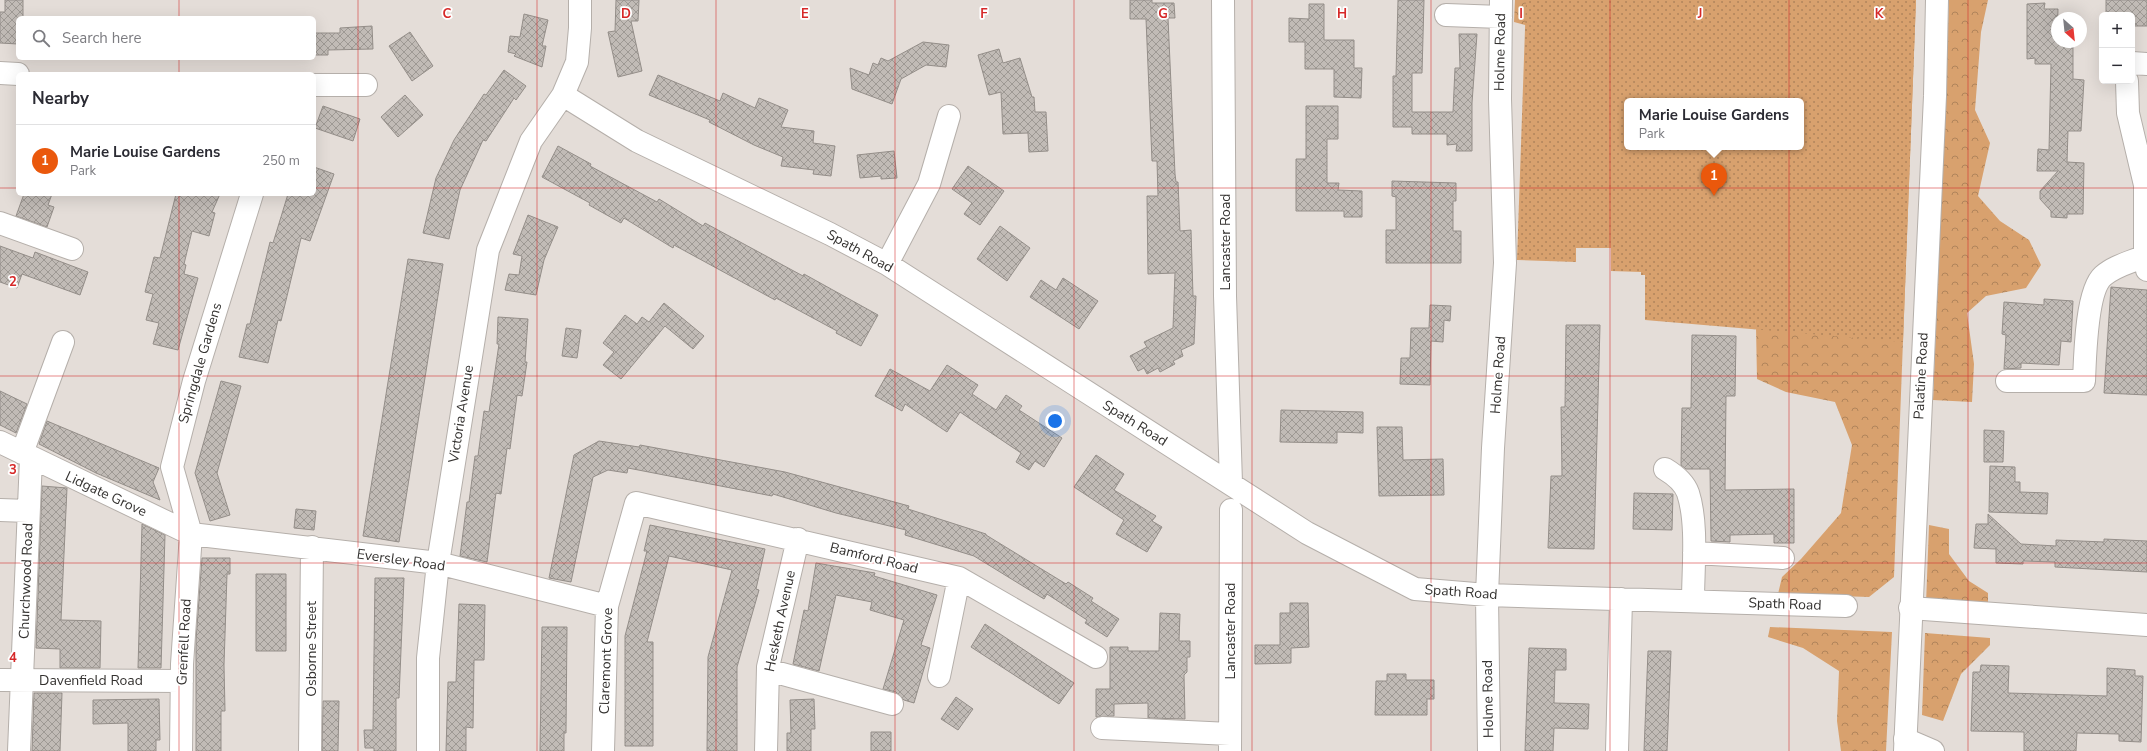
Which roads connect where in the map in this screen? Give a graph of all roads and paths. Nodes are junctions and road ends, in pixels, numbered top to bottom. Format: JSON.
{"nodes":[{"id":1,"x":580,"y":0,"type":"edge"},
{"id":2,"x":1223,"y":0,"type":"edge"},
{"id":3,"x":1937,"y":0,"type":"edge"},
{"id":4,"x":1501,"y":8,"type":"edge"},
{"id":5,"x":1446,"y":15,"type":"dead end"},
{"id":6,"x":2135,"y":63,"type":"edge"},
{"id":7,"x":2147,"y":64,"type":"edge"},
{"id":8,"x":0,"y":73,"type":"edge"},
{"id":9,"x":16,"y":74,"type":"edge"},
{"id":10,"x":2127,"y":84,"type":"edge"},
{"id":11,"x":316,"y":85,"type":"edge"},
{"id":12,"x":366,"y":85,"type":"dead end"},
{"id":13,"x":563,"y":95,"type":"junction"},
{"id":14,"x":949,"y":116,"type":"dead end"},
{"id":15,"x":2146,"y":185,"type":"edge"},
{"id":16,"x":251,"y":196,"type":"edge"},
{"id":17,"x":0,"y":223,"type":"edge"},
{"id":18,"x":72,"y":249,"type":"dead end"},
{"id":19,"x":887,"y":264,"type":"junction"},
{"id":20,"x":2146,"y":264,"type":"edge"},
{"id":21,"x":63,"y":342,"type":"dead end"},
{"id":22,"x":2007,"y":381,"type":"dead end"},
{"id":23,"x":0,"y":442,"type":"edge"},
{"id":24,"x":26,"y":455,"type":"junction"},
{"id":25,"x":1665,"y":469,"type":"dead end"},
{"id":26,"x":1231,"y":483,"type":"junction"},
{"id":27,"x":636,"y":503,"type":"joint"},
{"id":28,"x":0,"y":510,"type":"edge"},
{"id":29,"x":28,"y":510,"type":"junction"},
{"id":30,"x":1231,"y":510,"type":"dead end"},
{"id":31,"x":191,"y":534,"type":"junction"},
{"id":32,"x":798,"y":539,"type":"junction"},
{"id":33,"x":312,"y":548,"type":"junction"},
{"id":34,"x":1694,"y":553,"type":"junction"},
{"id":35,"x":1782,"y":558,"type":"dead end"},
{"id":36,"x":438,"y":564,"type":"junction"},
{"id":37,"x":959,"y":578,"type":"junction"},
{"id":38,"x":1487,"y":595,"type":"junction"},
{"id":39,"x":1621,"y":599,"type":"junction"},
{"id":40,"x":1693,"y":601,"type":"junction"},
{"id":41,"x":607,"y":606,"type":"junction"},
{"id":42,"x":1846,"y":606,"type":"dead end"},
{"id":43,"x":1910,"y":608,"type":"junction"},
{"id":44,"x":2147,"y":625,"type":"edge"},
{"id":45,"x":1096,"y":657,"type":"dead end"},
{"id":46,"x":768,"y":670,"type":"junction"},
{"id":47,"x":939,"y":676,"type":"dead end"},
{"id":48,"x":0,"y":680,"type":"edge"},
{"id":49,"x":22,"y":680,"type":"junction"},
{"id":50,"x":182,"y":680,"type":"junction"},
{"id":51,"x":892,"y":704,"type":"dead end"},
{"id":52,"x":1102,"y":728,"type":"dead end"},
{"id":53,"x":1230,"y":743,"type":"edge"},
{"id":54,"x":1905,"y":745,"type":"edge"},
{"id":55,"x":19,"y":751,"type":"edge"},
{"id":56,"x":181,"y":751,"type":"edge"},
{"id":57,"x":310,"y":751,"type":"edge"},
{"id":58,"x":428,"y":751,"type":"edge"},
{"id":59,"x":603,"y":751,"type":"edge"},
{"id":60,"x":766,"y":751,"type":"edge"},
{"id":61,"x":1489,"y":751,"type":"edge"},
{"id":62,"x":1617,"y":751,"type":"edge"},
{"id":63,"x":1933,"y":751,"type":"edge"}],
"edges":[{"from":1,"to":13,"type":"street"},
{"from":2,"to":26,"type":"street","name":"Lancaster Road"},
{"from":3,"to":43,"type":"street","name":"Palatine Road"},
{"from":4,"to":5,"type":"street"},
{"from":4,"to":38,"type":"street","name":"Holme Road"},
{"from":6,"to":7,"type":"street"},
{"from":8,"to":9,"type":"street"},
{"from":10,"to":15,"type":"street"},
{"from":11,"to":12,"type":"street"},
{"from":13,"to":19,"type":"street","name":"Spath Road"},
{"from":13,"to":36,"type":"street","name":"Victoria Avenue"},
{"from":14,"to":19,"type":"street"},
{"from":15,"to":20,"type":"street"},
{"from":16,"to":31,"type":"street","name":"Springdale Gardens"},
{"from":17,"to":18,"type":"street"},
{"from":19,"to":26,"type":"street","name":"Spath Road"},
{"from":20,"to":22,"type":"street"},
{"from":21,"to":24,"type":"street"},
{"from":23,"to":24,"type":"street","name":"Lidgate Grove"},
{"from":24,"to":29,"type":"street","name":"Churchwood Road"},
{"from":24,"to":31,"type":"street","name":"Lidgate Grove"},
{"from":25,"to":34,"type":"street"},
{"from":26,"to":38,"type":"street","name":"Spath Road"},
{"from":27,"to":32,"type":"street","name":"Bamford Road"},
{"from":27,"to":41,"type":"street","name":"Claremont Grove"},
{"from":28,"to":29,"type":"street"},
{"from":29,"to":49,"type":"street","name":"Churchwood Road"},
{"from":30,"to":53,"type":"street","name":"Lancaster Road"},
{"from":31,"to":33,"type":"street","name":"Eversley Road"},
{"from":31,"to":50,"type":"street","name":"Grenfell Road"},
{"from":32,"to":37,"type":"street","name":"Bamford Road"},
{"from":32,"to":46,"type":"street","name":"Hesketh Avenue"},
{"from":33,"to":36,"type":"street","name":"Eversley Road"},
{"from":33,"to":57,"type":"street","name":"Osborne Street"},
{"from":34,"to":35,"type":"street"},
{"from":34,"to":40,"type":"street"},
{"from":36,"to":41,"type":"street","name":"Eversley Road"},
{"from":36,"to":58,"type":"street","name":"Victoria Avenue"},
{"from":37,"to":45,"type":"street","name":"Bamford Road"},
{"from":37,"to":47,"type":"street"},
{"from":38,"to":39,"type":"street","name":"Spath Road"},
{"from":38,"to":61,"type":"street","name":"Holme Road"},
{"from":39,"to":40,"type":"street","name":"Spath Road"},
{"from":39,"to":62,"type":"street"},
{"from":40,"to":42,"type":"street","name":"Spath Road"},
{"from":41,"to":59,"type":"street","name":"Claremont Grove"},
{"from":43,"to":44,"type":"street"},
{"from":43,"to":54,"type":"street","name":"Palatine Road"},
{"from":46,"to":51,"type":"street"},
{"from":46,"to":60,"type":"street","name":"Hesketh Avenue"},
{"from":48,"to":49,"type":"street","name":"Davenfield Road"},
{"from":49,"to":50,"type":"street","name":"Davenfield Road"},
{"from":49,"to":55,"type":"street","name":"Churchwood Road"},
{"from":50,"to":56,"type":"street","name":"Grenfell Road"},
{"from":52,"to":53,"type":"street"},
{"from":54,"to":63,"type":"street"}]}
